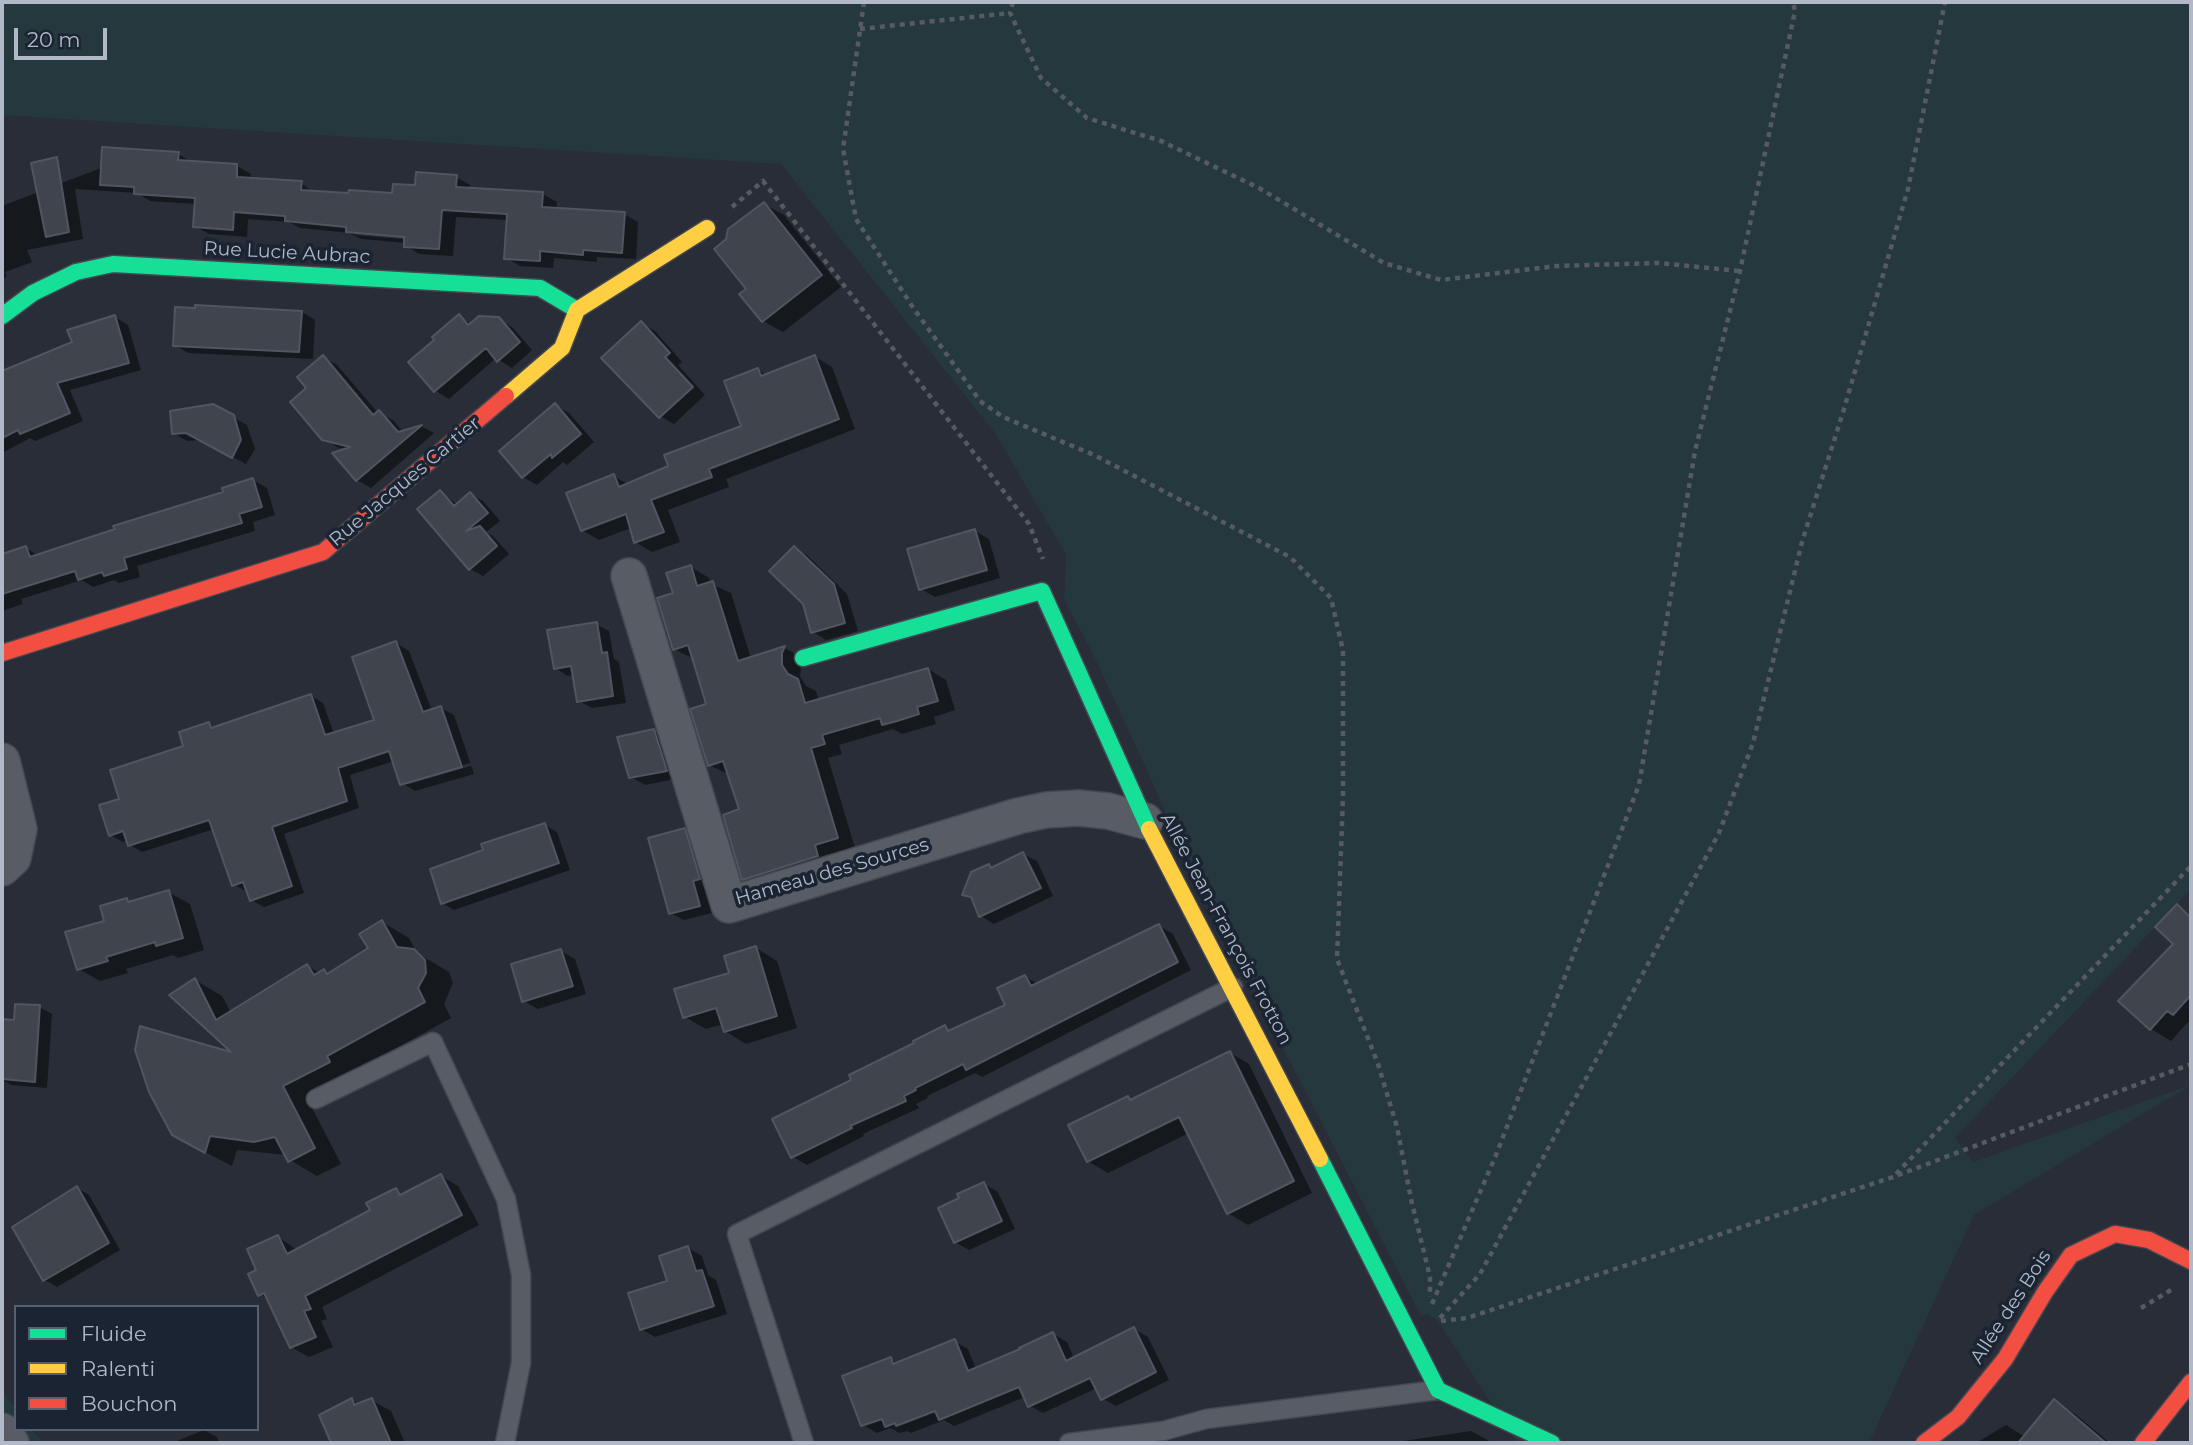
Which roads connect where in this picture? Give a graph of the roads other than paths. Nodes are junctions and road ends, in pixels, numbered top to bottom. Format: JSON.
{"nodes":[{"id":1,"x":707,"y":228,"type":"road end"},
{"id":2,"x":577,"y":310,"type":"junction"},
{"id":3,"x":2,"y":316,"type":"edge"},
{"id":4,"x":629,"y":576,"type":"dead end"},
{"id":5,"x":2,"y":653,"type":"edge"},
{"id":6,"x":803,"y":658,"type":"dead end"},
{"id":7,"x":2,"y":761,"type":"edge"},
{"id":8,"x":1145,"y":821,"type":"junction"},
{"id":9,"x":2,"y":868,"type":"edge"},
{"id":10,"x":1233,"y":988,"type":"junction"},
{"id":11,"x":316,"y":1099,"type":"dead end"},
{"id":12,"x":2191,"y":1261,"type":"edge"},
{"id":13,"x":2191,"y":1382,"type":"edge"},
{"id":14,"x":1438,"y":1390,"type":"junction"},
{"id":15,"x":2,"y":1431,"type":"edge"},
{"id":16,"x":1163,"y":1437,"type":"edge"},
{"id":17,"x":2153,"y":1440,"type":"edge"},
{"id":18,"x":11,"y":1443,"type":"edge"},
{"id":19,"x":505,"y":1443,"type":"edge"},
{"id":20,"x":803,"y":1443,"type":"edge"},
{"id":21,"x":1069,"y":1443,"type":"edge"},
{"id":22,"x":1552,"y":1443,"type":"edge"},
{"id":23,"x":1924,"y":1443,"type":"edge"}],
"edges":[{"from":1,"to":2,"type":"street"},
{"from":2,"to":3,"type":"street","name":"Rue Lucie Aubrac"},
{"from":2,"to":5,"type":"street","name":"Rue Jacques Cartier"},
{"from":4,"to":8,"type":"street","name":"Hameau des Sources"},
{"from":6,"to":8,"type":"street","name":"Allée Jean-François Frotton"},
{"from":7,"to":9,"type":"street"},
{"from":8,"to":10,"type":"street","name":"Allée Jean-François Frotton"},
{"from":10,"to":14,"type":"street","name":"Allée Jean-François Frotton"},
{"from":10,"to":20,"type":"lane"},
{"from":11,"to":19,"type":"lane"},
{"from":12,"to":23,"type":"street","name":"Allée des Bois"},
{"from":13,"to":17,"type":"street"},
{"from":14,"to":16,"type":"lane"},
{"from":14,"to":22,"type":"street"},
{"from":15,"to":18,"type":"street"},
{"from":16,"to":21,"type":"lane"}]}
